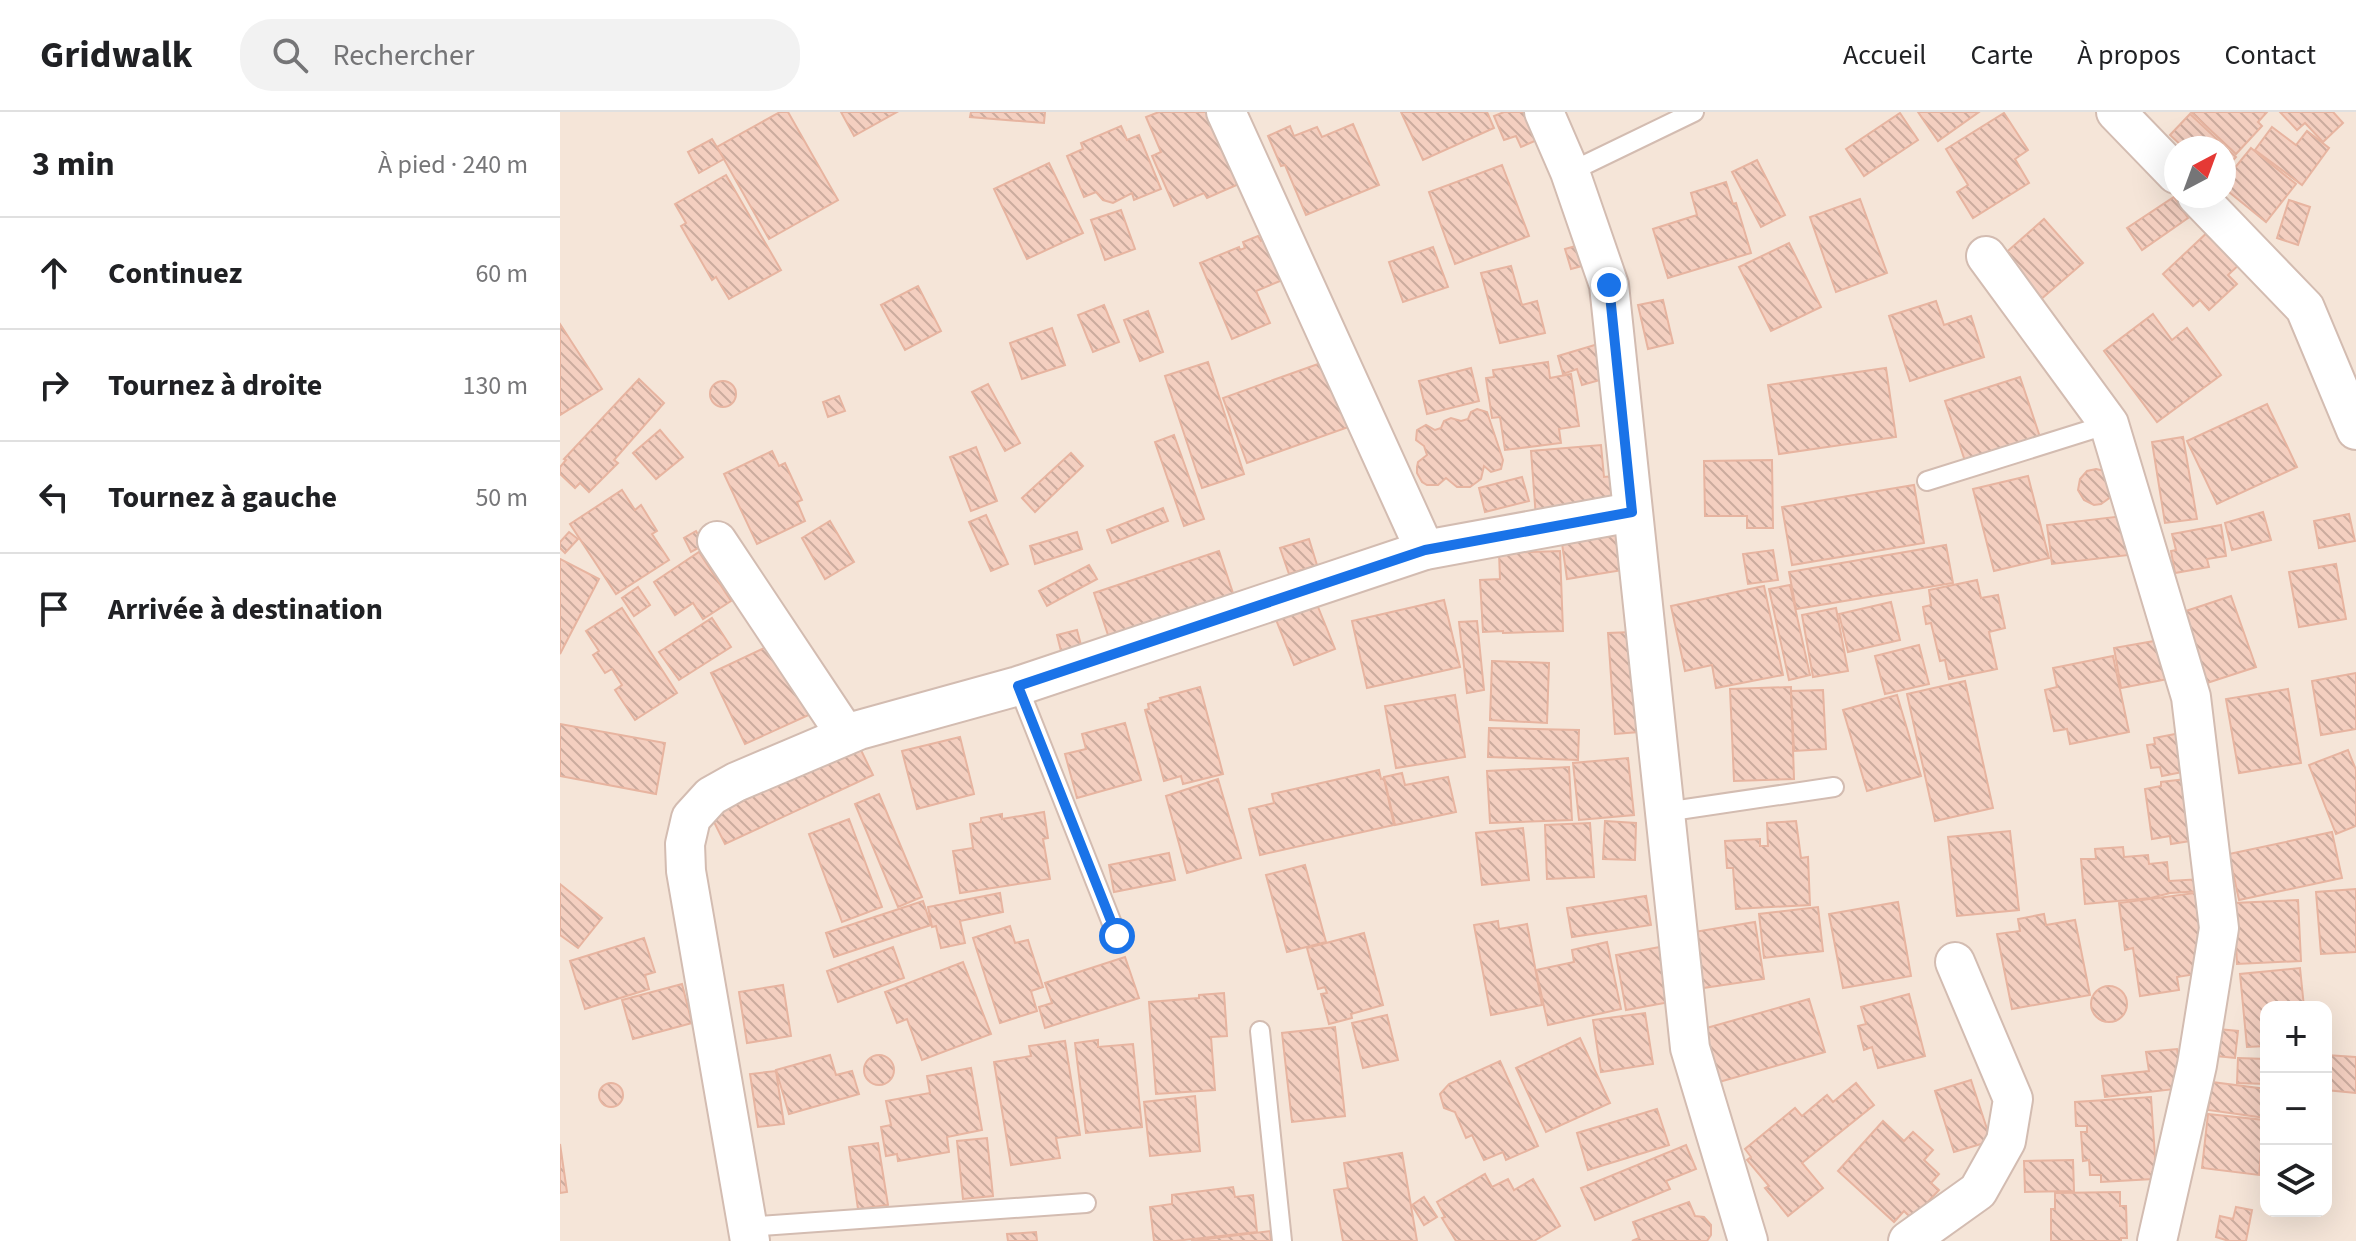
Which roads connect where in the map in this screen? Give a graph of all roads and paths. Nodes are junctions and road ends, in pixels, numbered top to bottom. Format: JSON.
{"nodes":[{"id":1,"x":1226,"y":112,"type":"edge"},
{"id":2,"x":1544,"y":112,"type":"edge"},
{"id":3,"x":1694,"y":112,"type":"edge"},
{"id":4,"x":2116,"y":112,"type":"edge"},
{"id":5,"x":2164,"y":162,"type":"edge"},
{"id":6,"x":1570,"y":172,"type":"junction"},
{"id":7,"x":2209,"y":208,"type":"edge"},
{"id":8,"x":1986,"y":256,"type":"dead end"},
{"id":9,"x":2109,"y":424,"type":"junction"},
{"id":10,"x":2356,"y":430,"type":"edge"},
{"id":11,"x":1927,"y":481,"type":"dead end"},
{"id":12,"x":1632,"y":512,"type":"junction"},
{"id":13,"x":717,"y":541,"type":"dead end"},
{"id":14,"x":1425,"y":550,"type":"junction"},
{"id":15,"x":1018,"y":686,"type":"junction"},
{"id":16,"x":846,"y":735,"type":"junction"},
{"id":17,"x":1834,"y":787,"type":"dead end"},
{"id":18,"x":1665,"y":812,"type":"junction"},
{"id":19,"x":1117,"y":936,"type":"dead end"},
{"id":20,"x":1955,"y":962,"type":"dead end"},
{"id":21,"x":1260,"y":1031,"type":"dead end"},
{"id":22,"x":1086,"y":1203,"type":"dead end"},
{"id":23,"x":748,"y":1234,"type":"edge"},
{"id":24,"x":1282,"y":1241,"type":"edge"},
{"id":25,"x":1748,"y":1241,"type":"edge"},
{"id":26,"x":1908,"y":1241,"type":"edge"},
{"id":27,"x":2157,"y":1241,"type":"edge"}],
"edges":[{"from":1,"to":14,"type":"street"},
{"from":2,"to":6,"type":"street"},
{"from":3,"to":6,"type":"lane"},
{"from":4,"to":5,"type":"street"},
{"from":6,"to":12,"type":"street"},
{"from":7,"to":10,"type":"street"},
{"from":8,"to":9,"type":"street"},
{"from":9,"to":11,"type":"lane"},
{"from":9,"to":27,"type":"street"},
{"from":12,"to":14,"type":"street"},
{"from":12,"to":18,"type":"street"},
{"from":13,"to":16,"type":"street"},
{"from":14,"to":15,"type":"street"},
{"from":15,"to":16,"type":"street"},
{"from":15,"to":19,"type":"lane"},
{"from":16,"to":23,"type":"street"},
{"from":17,"to":18,"type":"lane"},
{"from":18,"to":25,"type":"street"},
{"from":20,"to":26,"type":"street"},
{"from":21,"to":24,"type":"lane"},
{"from":22,"to":23,"type":"lane"}]}
